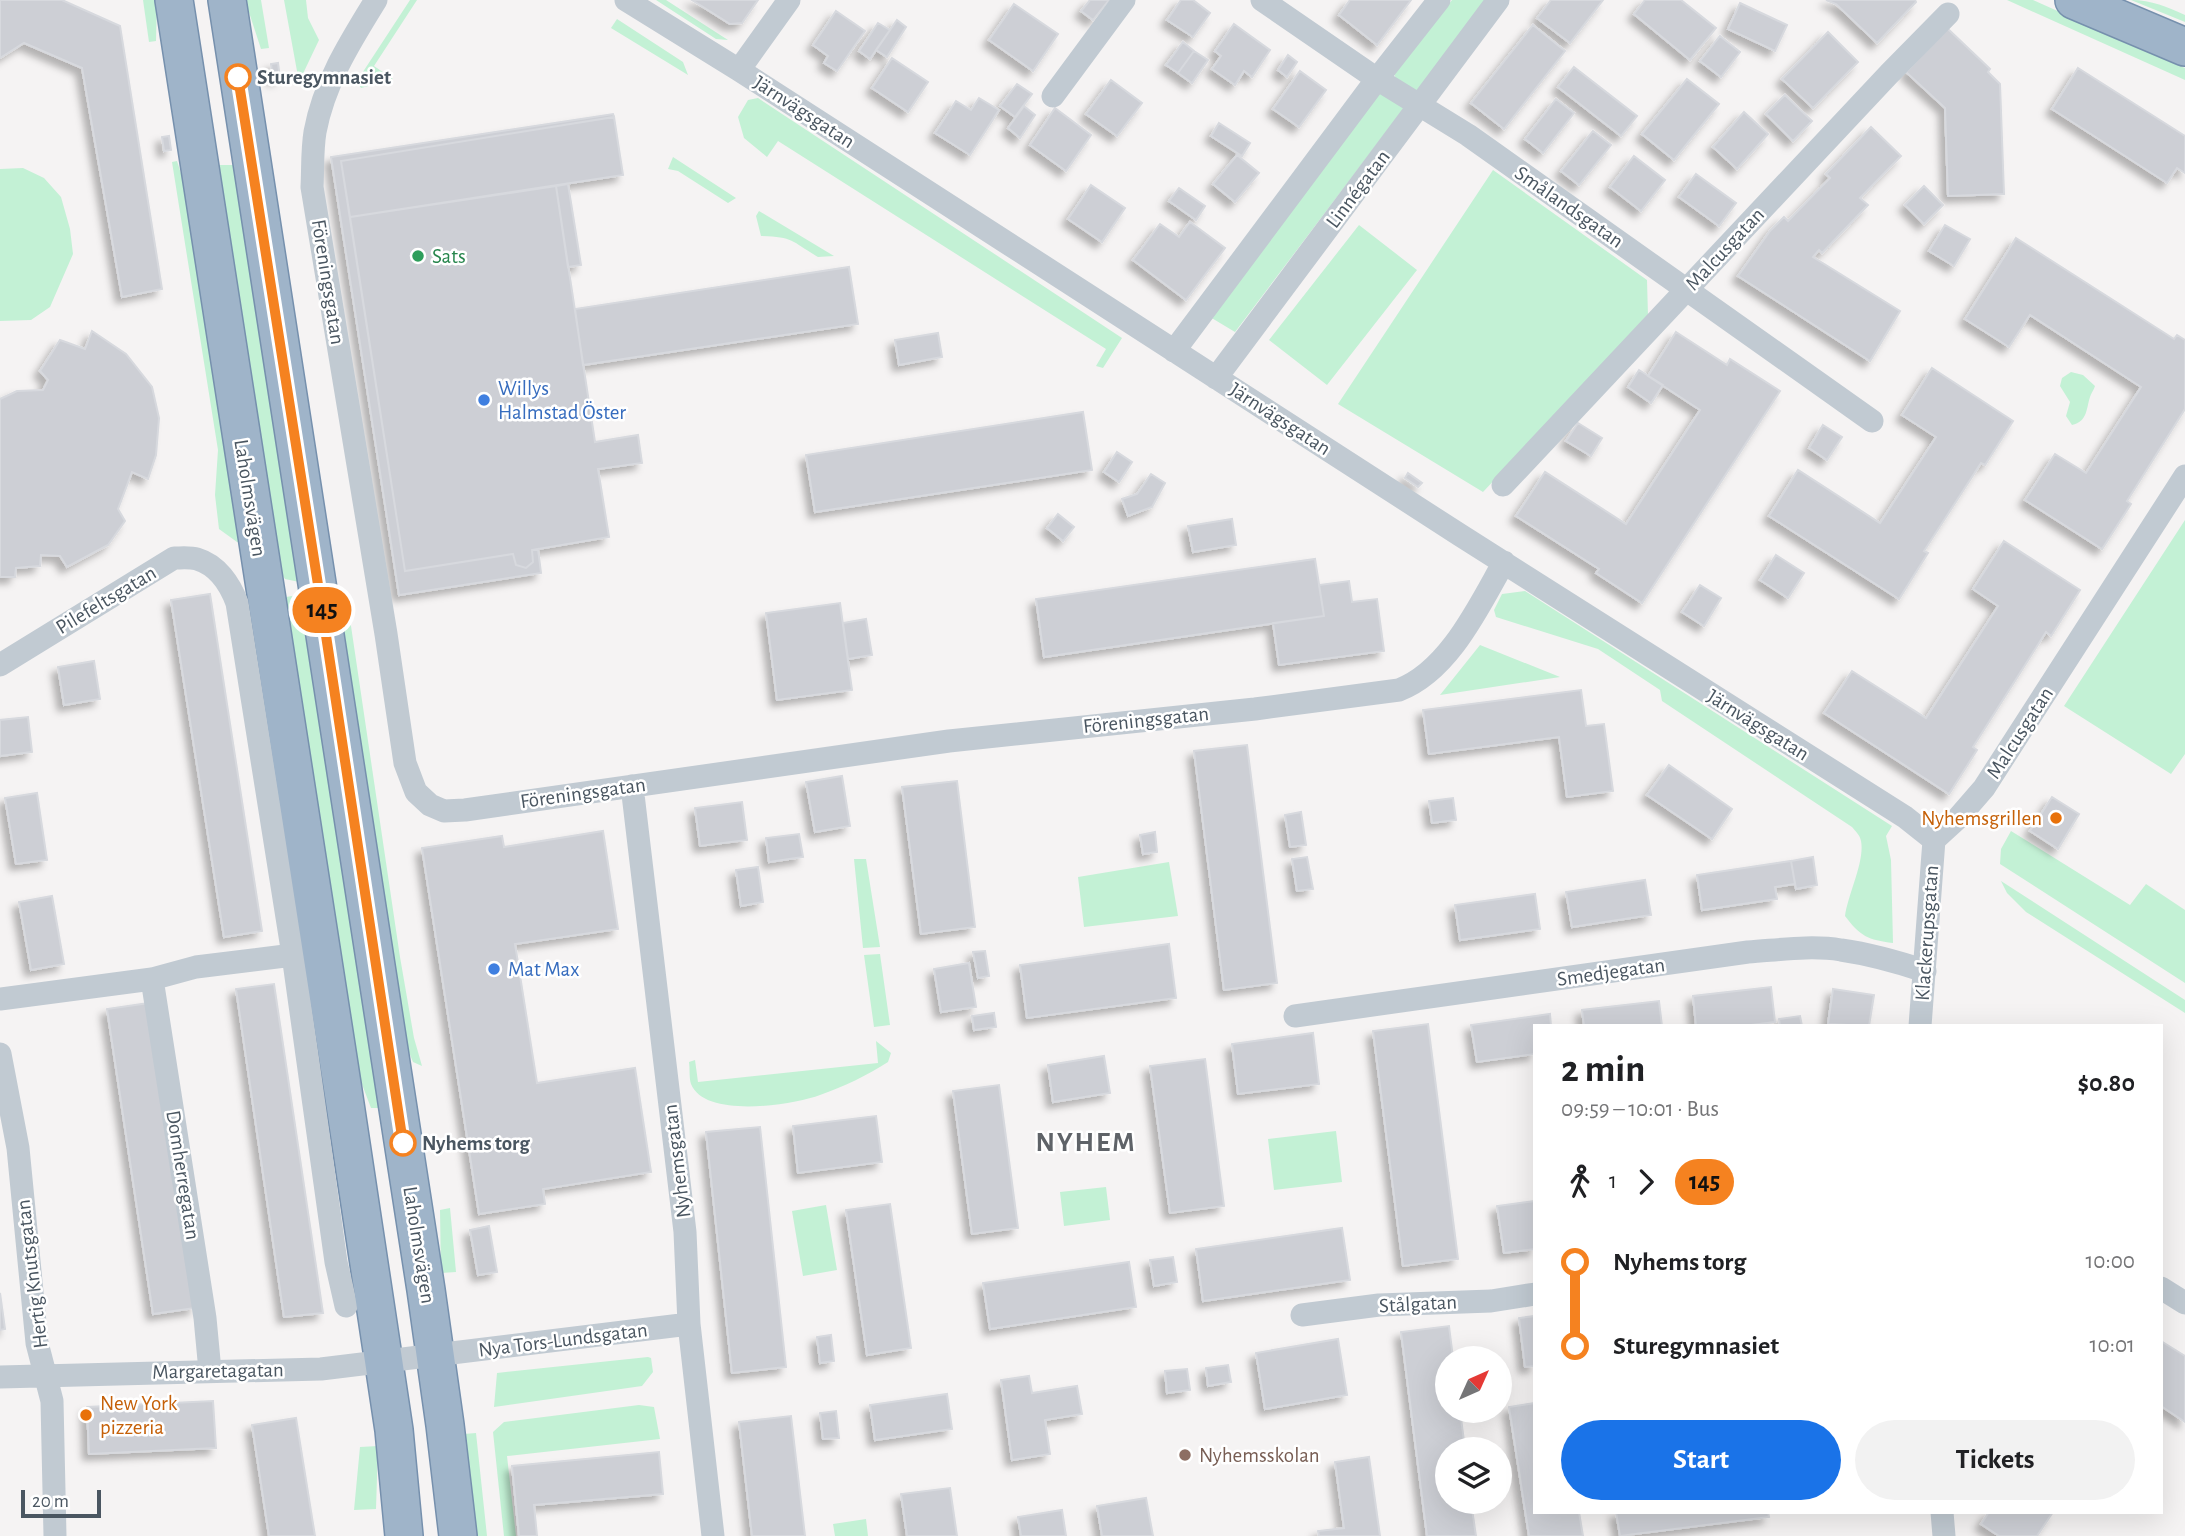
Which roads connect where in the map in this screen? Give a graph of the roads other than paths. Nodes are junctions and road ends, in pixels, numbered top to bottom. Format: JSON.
{"nodes":[{"id":1,"x":174,"y":0,"type":"edge"},
{"id":2,"x":227,"y":0,"type":"edge"},
{"id":3,"x":376,"y":0,"type":"edge"},
{"id":4,"x":626,"y":0,"type":"edge"},
{"id":5,"x":789,"y":0,"type":"edge"},
{"id":6,"x":1124,"y":0,"type":"edge"},
{"id":7,"x":1262,"y":0,"type":"edge"},
{"id":8,"x":1439,"y":0,"type":"edge"},
{"id":9,"x":1498,"y":0,"type":"edge"},
{"id":10,"x":2074,"y":0,"type":"edge"},
{"id":11,"x":1948,"y":14,"type":"dead end"},
{"id":12,"x":2184,"y":47,"type":"edge"},
{"id":13,"x":739,"y":70,"type":"junction"},
{"id":14,"x":1377,"y":79,"type":"junction"},
{"id":15,"x":1053,"y":96,"type":"dead end"},
{"id":16,"x":1420,"y":107,"type":"junction"},
{"id":17,"x":1686,"y":290,"type":"junction"},
{"id":18,"x":1174,"y":351,"type":"junction"},
{"id":19,"x":1216,"y":378,"type":"junction"},
{"id":20,"x":1872,"y":421,"type":"dead end"},
{"id":21,"x":2185,"y":475,"type":"edge"},
{"id":22,"x":1503,"y":485,"type":"dead end"},
{"id":23,"x":1504,"y":562,"type":"junction"},
{"id":24,"x":215,"y":569,"type":"joint"},
{"id":25,"x":0,"y":665,"type":"edge"},
{"id":26,"x":632,"y":786,"type":"junction"},
{"id":27,"x":1934,"y":839,"type":"junction"},
{"id":28,"x":293,"y":956,"type":"junction"},
{"id":29,"x":1925,"y":971,"type":"junction"},
{"id":30,"x":152,"y":979,"type":"junction"},
{"id":31,"x":0,"y":999,"type":"edge"},
{"id":32,"x":1295,"y":1016,"type":"dead end"},
{"id":33,"x":1920,"y":1024,"type":"edge"},
{"id":34,"x":0,"y":1054,"type":"edge"},
{"id":35,"x":2163,"y":1290,"type":"edge"},
{"id":36,"x":1533,"y":1294,"type":"edge"},
{"id":37,"x":2185,"y":1303,"type":"edge"},
{"id":38,"x":346,"y":1306,"type":"dead end"},
{"id":39,"x":1302,"y":1315,"type":"dead end"},
{"id":40,"x":689,"y":1324,"type":"junction"},
{"id":41,"x":436,"y":1356,"type":"junction"},
{"id":42,"x":383,"y":1362,"type":"junction"},
{"id":43,"x":210,"y":1371,"type":"junction"},
{"id":44,"x":46,"y":1374,"type":"junction"},
{"id":45,"x":0,"y":1377,"type":"edge"},
{"id":46,"x":1942,"y":1514,"type":"edge"},
{"id":47,"x":55,"y":1536,"type":"edge"},
{"id":48,"x":404,"y":1536,"type":"edge"},
{"id":49,"x":458,"y":1536,"type":"edge"},
{"id":50,"x":713,"y":1536,"type":"edge"},
{"id":51,"x":1944,"y":1536,"type":"edge"}],
"edges":[{"from":1,"to":42,"type":"highway","name":"Laholmsvägen"},
{"from":2,"to":41,"type":"highway","name":"Laholmsvägen"},
{"from":3,"to":26,"type":"street","name":"Föreningsgatan"},
{"from":4,"to":13,"type":"street","name":"Järnvägsgatan"},
{"from":5,"to":13,"type":"street"},
{"from":6,"to":15,"type":"street"},
{"from":7,"to":14,"type":"street","name":"Smålandsgatan"},
{"from":8,"to":14,"type":"street"},
{"from":9,"to":16,"type":"street","name":"Linnégatan"},
{"from":10,"to":12,"type":"highway"},
{"from":11,"to":17,"type":"street","name":"Malcusgatan"},
{"from":13,"to":18,"type":"street","name":"Järnvägsgatan"},
{"from":14,"to":16,"type":"street","name":"Smålandsgatan"},
{"from":14,"to":18,"type":"street"},
{"from":16,"to":17,"type":"street","name":"Smålandsgatan"},
{"from":16,"to":19,"type":"street","name":"Linnégatan"},
{"from":17,"to":20,"type":"street","name":"Smålandsgatan"},
{"from":17,"to":22,"type":"street","name":"Malcusgatan"},
{"from":18,"to":19,"type":"street","name":"Järnvägsgatan"},
{"from":19,"to":23,"type":"street","name":"Järnvägsgatan"},
{"from":21,"to":27,"type":"street","name":"Malcusgatan"},
{"from":23,"to":26,"type":"street","name":"Föreningsgatan"},
{"from":23,"to":27,"type":"street","name":"Järnvägsgatan"},
{"from":24,"to":25,"type":"street","name":"Pilefeltsgatan"},
{"from":24,"to":28,"type":"street","name":"Laholmsvägen"},
{"from":26,"to":40,"type":"street","name":"Nyhemsgatan"},
{"from":27,"to":29,"type":"street","name":"Klackerupsgatan"},
{"from":28,"to":30,"type":"street"},
{"from":28,"to":38,"type":"street","name":"Laholmsvägen"},
{"from":29,"to":32,"type":"street","name":"Smedjegatan"},
{"from":29,"to":33,"type":"street","name":"Klackerupsgatan"},
{"from":30,"to":31,"type":"street"},
{"from":30,"to":43,"type":"street","name":"Domherregatan"},
{"from":34,"to":44,"type":"street","name":"Hertig Knutsgatan"},
{"from":35,"to":37,"type":"street"},
{"from":36,"to":39,"type":"street","name":"Stålgatan"},
{"from":40,"to":41,"type":"street","name":"Nya Tors-Lundsgatan"},
{"from":40,"to":50,"type":"street","name":"Nyhemsgatan"},
{"from":41,"to":42,"type":"street","name":"Margaretagatan"},
{"from":41,"to":49,"type":"highway","name":"Laholmsvägen"},
{"from":42,"to":43,"type":"street","name":"Margaretagatan"},
{"from":42,"to":48,"type":"highway","name":"Laholmsvägen"},
{"from":43,"to":44,"type":"street","name":"Margaretagatan"},
{"from":44,"to":45,"type":"street","name":"Margaretagatan"},
{"from":44,"to":47,"type":"street","name":"Hertig Knutsgatan"},
{"from":46,"to":51,"type":"street"}]}
